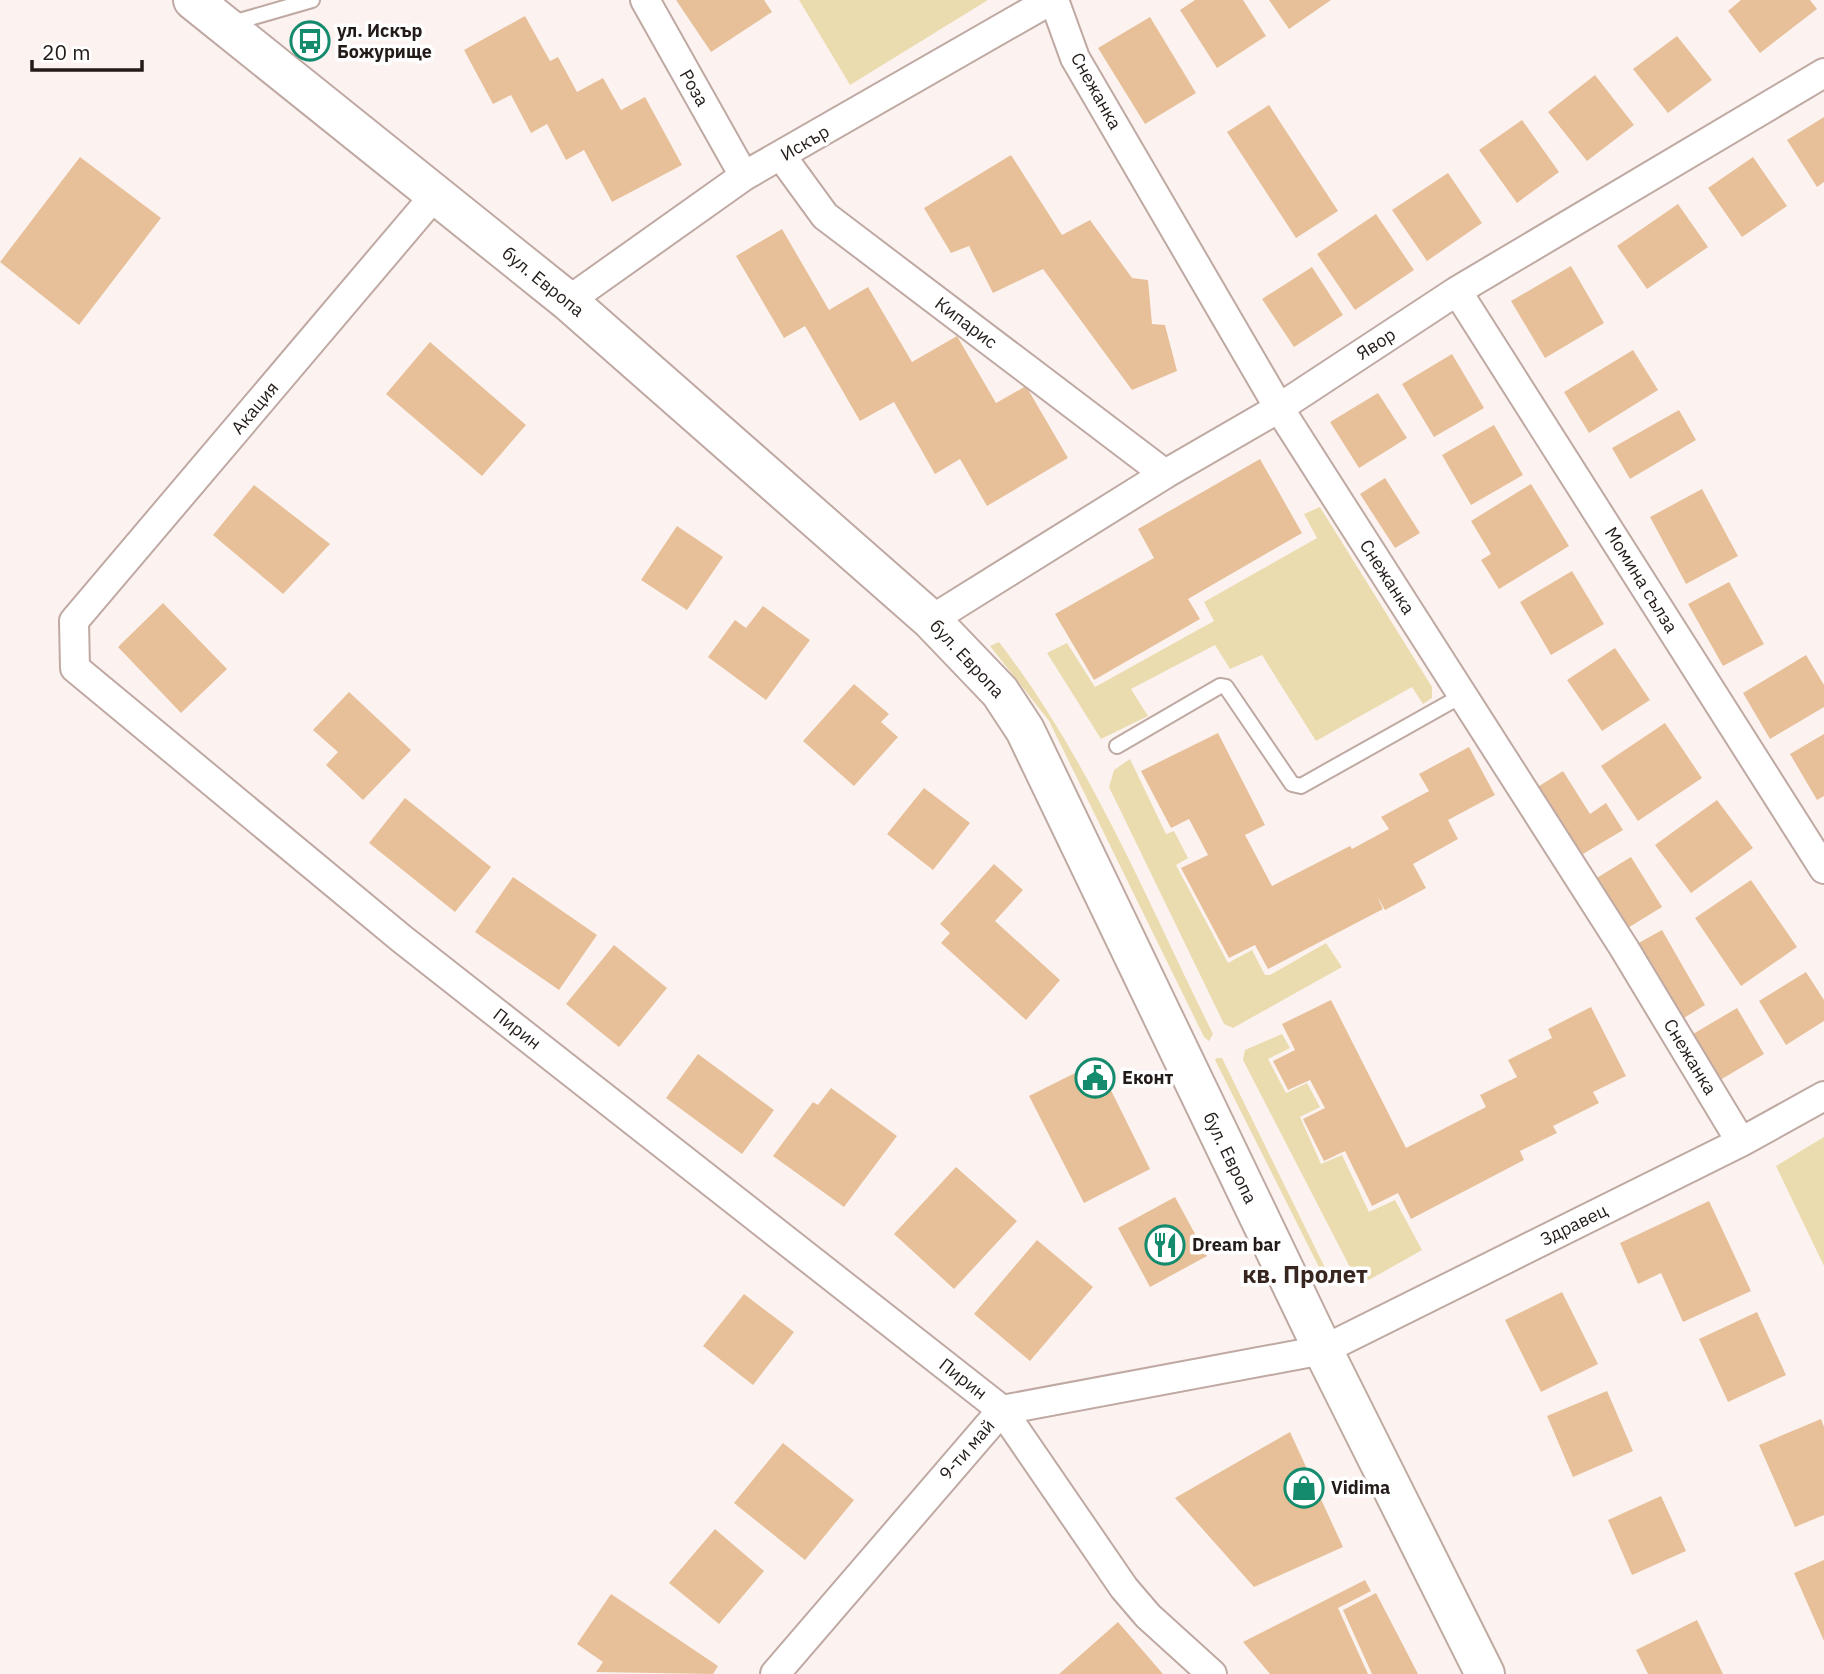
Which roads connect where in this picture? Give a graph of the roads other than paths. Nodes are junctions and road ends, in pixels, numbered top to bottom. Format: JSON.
{"nodes":[{"id":1,"x":193,"y":0,"type":"edge"},
{"id":2,"x":312,"y":0,"type":"edge"},
{"id":3,"x":645,"y":0,"type":"edge"},
{"id":4,"x":1053,"y":0,"type":"edge"},
{"id":5,"x":224,"y":25,"type":"junction"},
{"id":6,"x":1824,"y":73,"type":"edge"},
{"id":7,"x":782,"y":157,"type":"junction"},
{"id":8,"x":744,"y":176,"type":"junction"},
{"id":9,"x":435,"y":195,"type":"junction"},
{"id":10,"x":1457,"y":290,"type":"junction"},
{"id":11,"x":568,"y":301,"type":"junction"},
{"id":12,"x":1279,"y":408,"type":"junction"},
{"id":13,"x":1165,"y":474,"type":"junction"},
{"id":14,"x":930,"y":620,"type":"junction"},
{"id":15,"x":74,"y":621,"type":"joint"},
{"id":16,"x":1463,"y":695,"type":"junction"},
{"id":17,"x":1117,"y":746,"type":"dead end"},
{"id":18,"x":1824,"y":869,"type":"edge"},
{"id":19,"x":1824,"y":1096,"type":"edge"},
{"id":20,"x":1741,"y":1142,"type":"junction"},
{"id":21,"x":1323,"y":1350,"type":"junction"},
{"id":22,"x":1002,"y":1410,"type":"junction"},
{"id":23,"x":775,"y":1674,"type":"edge"},
{"id":24,"x":1212,"y":1674,"type":"edge"},
{"id":25,"x":1485,"y":1674,"type":"edge"}],
"edges":[{"from":1,"to":5,"type":"street","name":"бул. Европа"},
{"from":2,"to":5,"type":"lane"},
{"from":3,"to":8,"type":"street","name":"Роза"},
{"from":4,"to":7,"type":"street","name":"Искър"},
{"from":4,"to":12,"type":"street","name":"Снежанка"},
{"from":5,"to":9,"type":"street","name":"бул. Европа"},
{"from":6,"to":10,"type":"street","name":"Явор"},
{"from":7,"to":8,"type":"street","name":"Искър"},
{"from":7,"to":13,"type":"street","name":"Кипарис"},
{"from":8,"to":11,"type":"street","name":"Искър"},
{"from":9,"to":11,"type":"street","name":"бул. Европа"},
{"from":9,"to":15,"type":"street","name":"Акация"},
{"from":10,"to":12,"type":"street","name":"Явор"},
{"from":10,"to":18,"type":"street","name":"Момина сълза"},
{"from":11,"to":14,"type":"street","name":"бул. Европа"},
{"from":12,"to":13,"type":"street","name":"Явор"},
{"from":12,"to":16,"type":"street","name":"Снежанка"},
{"from":13,"to":14,"type":"street","name":"Явор"},
{"from":14,"to":21,"type":"street","name":"бул. Европа"},
{"from":15,"to":22,"type":"street","name":"Пирин"},
{"from":16,"to":17,"type":"lane"},
{"from":16,"to":20,"type":"street","name":"Снежанка"},
{"from":19,"to":20,"type":"street","name":"Здравец"},
{"from":20,"to":21,"type":"street","name":"Здравец"},
{"from":21,"to":22,"type":"street","name":"9-ти май"},
{"from":21,"to":25,"type":"street","name":"бул. Европа"},
{"from":22,"to":23,"type":"street","name":"9-ти май"},
{"from":22,"to":24,"type":"street","name":"Пирин"}]}
